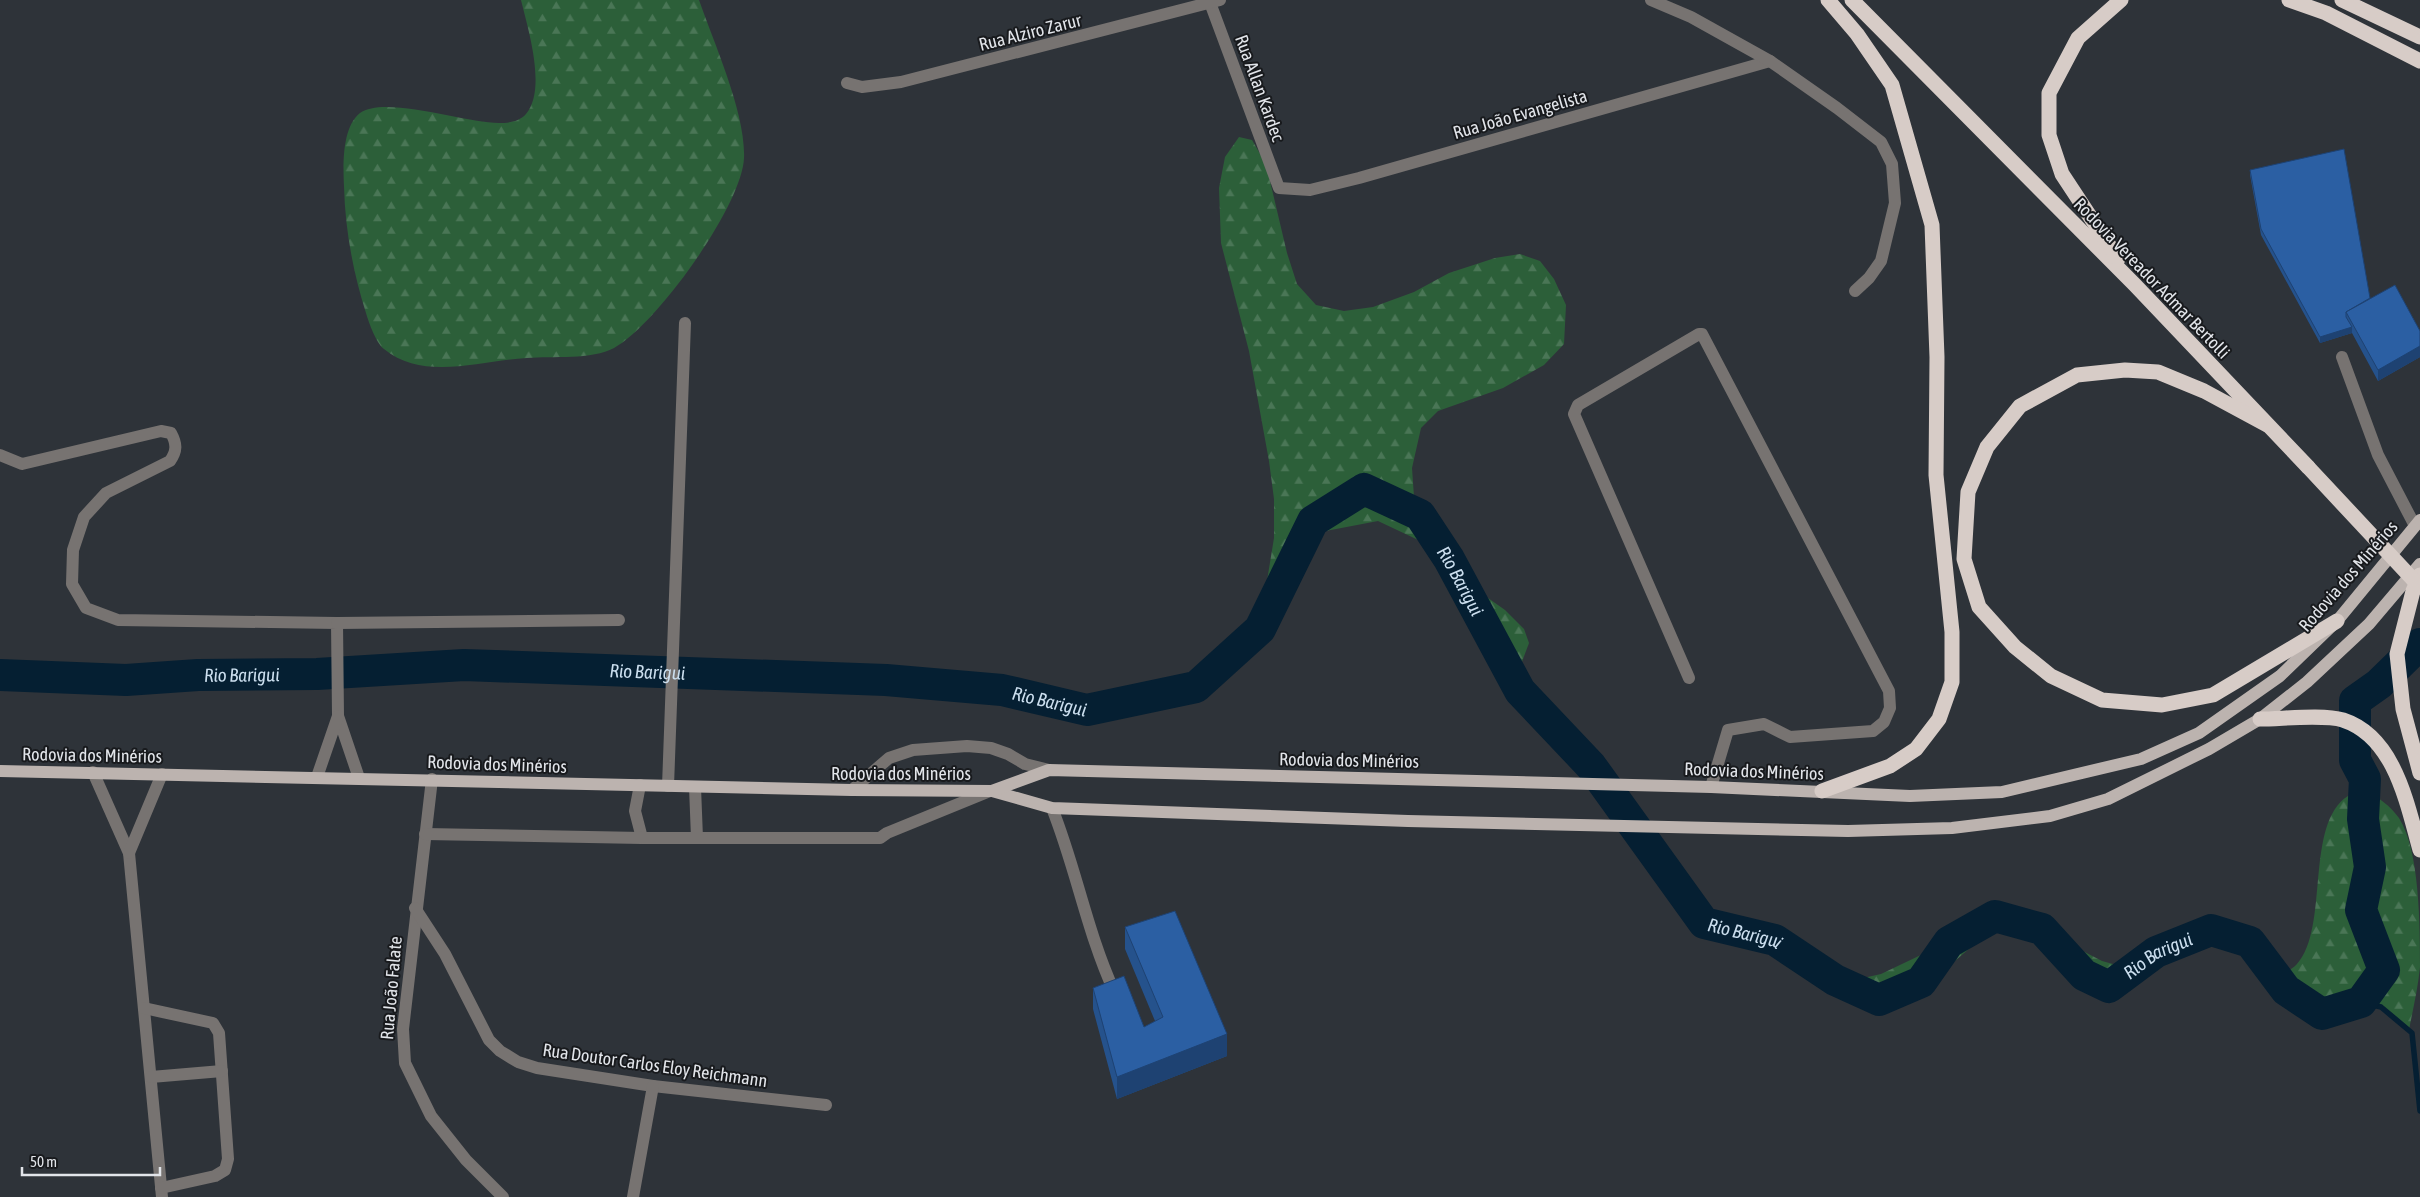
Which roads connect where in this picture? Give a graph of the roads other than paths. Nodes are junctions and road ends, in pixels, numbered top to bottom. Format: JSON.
{"nodes":[{"id":1,"x":1651,"y":0,"type":"edge"},
{"id":2,"x":1828,"y":0,"type":"edge"},
{"id":3,"x":1852,"y":0,"type":"edge"},
{"id":4,"x":2121,"y":0,"type":"edge"},
{"id":5,"x":2289,"y":0,"type":"edge"},
{"id":6,"x":2342,"y":0,"type":"edge"},
{"id":7,"x":1213,"y":1,"type":"edge"},
{"id":8,"x":2420,"y":37,"type":"edge"},
{"id":9,"x":1770,"y":61,"type":"junction"},
{"id":10,"x":2420,"y":61,"type":"edge"},
{"id":11,"x":847,"y":83,"type":"dead end"},
{"id":12,"x":1279,"y":188,"type":"joint"},
{"id":13,"x":2135,"y":285,"type":"junction"},
{"id":14,"x":1855,"y":291,"type":"dead end"},
{"id":15,"x":685,"y":323,"type":"dead end"},
{"id":16,"x":2342,"y":357,"type":"dead end"},
{"id":17,"x":2267,"y":425,"type":"junction"},
{"id":18,"x":0,"y":455,"type":"edge"},
{"id":19,"x":2418,"y":523,"type":"edge"},
{"id":20,"x":2420,"y":564,"type":"edge"},
{"id":21,"x":2420,"y":575,"type":"edge"},
{"id":22,"x":2420,"y":587,"type":"edge"},
{"id":23,"x":619,"y":620,"type":"dead end"},
{"id":24,"x":2337,"y":622,"type":"junction"},
{"id":25,"x":337,"y":623,"type":"junction"},
{"id":26,"x":1690,"y":678,"type":"dead end"},
{"id":27,"x":338,"y":716,"type":"junction"},
{"id":28,"x":2260,"y":720,"type":"junction"},
{"id":29,"x":1049,"y":770,"type":"junction"},
{"id":30,"x":0,"y":771,"type":"edge"},
{"id":31,"x":93,"y":772,"type":"junction"},
{"id":32,"x":2420,"y":773,"type":"edge"},
{"id":33,"x":162,"y":774,"type":"junction"},
{"id":34,"x":317,"y":777,"type":"junction"},
{"id":35,"x":360,"y":778,"type":"junction"},
{"id":36,"x":432,"y":779,"type":"junction"},
{"id":37,"x":640,"y":785,"type":"junction"},
{"id":38,"x":668,"y":786,"type":"junction"},
{"id":39,"x":695,"y":787,"type":"junction"},
{"id":40,"x":1711,"y":787,"type":"junction"},
{"id":41,"x":852,"y":790,"type":"junction"},
{"id":42,"x":992,"y":790,"type":"junction"},
{"id":43,"x":1822,"y":791,"type":"junction"},
{"id":44,"x":1052,"y":808,"type":"junction"},
{"id":45,"x":425,"y":834,"type":"junction"},
{"id":46,"x":642,"y":838,"type":"junction"},
{"id":47,"x":697,"y":838,"type":"junction"},
{"id":48,"x":2420,"y":850,"type":"edge"},
{"id":49,"x":129,"y":853,"type":"junction"},
{"id":50,"x":415,"y":908,"type":"junction"},
{"id":51,"x":1114,"y":991,"type":"edge"},
{"id":52,"x":144,"y":1008,"type":"junction"},
{"id":53,"x":222,"y":1071,"type":"junction"},
{"id":54,"x":151,"y":1077,"type":"junction"},
{"id":55,"x":653,"y":1086,"type":"junction"},
{"id":56,"x":826,"y":1105,"type":"dead end"},
{"id":57,"x":162,"y":1193,"type":"edge"},
{"id":58,"x":506,"y":1196,"type":"edge"},
{"id":59,"x":633,"y":1197,"type":"edge"}],
"edges":[{"from":1,"to":9,"type":"street"},
{"from":2,"to":43,"type":"highway"},
{"from":3,"to":13,"type":"highway","name":"Rodovia Vereador Admar Bertolli"},
{"from":4,"to":13,"type":"highway"},
{"from":5,"to":10,"type":"highway"},
{"from":6,"to":8,"type":"highway"},
{"from":7,"to":11,"type":"street","name":"Rua Alziro Zarur"},
{"from":7,"to":12,"type":"street","name":"Rua Allan Kardec"},
{"from":9,"to":12,"type":"street","name":"Rua João Evangelista"},
{"from":9,"to":14,"type":"street"},
{"from":13,"to":17,"type":"highway","name":"Rodovia Vereador Admar Bertolli"},
{"from":15,"to":38,"type":"street"},
{"from":16,"to":19,"type":"street"},
{"from":17,"to":22,"type":"highway","name":"Rodovia Vereador Admar Bertolli","bridge":true},
{"from":17,"to":24,"type":"highway"},
{"from":18,"to":25,"type":"street"},
{"from":19,"to":24,"type":"main road","name":"Rodovia dos Minérios"},
{"from":20,"to":28,"type":"main road","name":"Rodovia dos Minérios"},
{"from":21,"to":32,"type":"highway"},
{"from":23,"to":25,"type":"street"},
{"from":24,"to":43,"type":"main road","name":"Rodovia dos Minérios"},
{"from":25,"to":27,"type":"street"},
{"from":26,"to":40,"type":"street"},
{"from":27,"to":34,"type":"street"},
{"from":27,"to":35,"type":"street"},
{"from":28,"to":44,"type":"main road","name":"Rodovia dos Minérios"},
{"from":28,"to":48,"type":"highway"},
{"from":29,"to":40,"type":"main road","name":"Rodovia dos Minérios"},
{"from":29,"to":41,"type":"street"},
{"from":29,"to":42,"type":"main road","name":"Rodovia dos Minérios"},
{"from":30,"to":31,"type":"main road","name":"Rodovia dos Minérios"},
{"from":31,"to":33,"type":"main road","name":"Rodovia dos Minérios"},
{"from":31,"to":49,"type":"street"},
{"from":33,"to":34,"type":"main road","name":"Rodovia dos Minérios"},
{"from":33,"to":49,"type":"street"},
{"from":34,"to":35,"type":"main road","name":"Rodovia dos Minérios"},
{"from":35,"to":36,"type":"main road","name":"Rodovia dos Minérios"},
{"from":36,"to":37,"type":"main road","name":"Rodovia dos Minérios"},
{"from":36,"to":45,"type":"street","name":"Rua João Falate"},
{"from":37,"to":38,"type":"main road","name":"Rodovia dos Minérios"},
{"from":37,"to":46,"type":"street"},
{"from":38,"to":39,"type":"main road","name":"Rodovia dos Minérios"},
{"from":39,"to":41,"type":"main road","name":"Rodovia dos Minérios"},
{"from":39,"to":47,"type":"street"},
{"from":40,"to":43,"type":"main road","name":"Rodovia dos Minérios"},
{"from":41,"to":42,"type":"main road","name":"Rodovia dos Minérios"},
{"from":42,"to":44,"type":"main road","name":"Rodovia dos Minérios"},
{"from":42,"to":47,"type":"street"},
{"from":44,"to":51,"type":"street"},
{"from":45,"to":46,"type":"street"},
{"from":45,"to":50,"type":"street","name":"Rua João Falate"},
{"from":46,"to":47,"type":"street"},
{"from":49,"to":52,"type":"street"},
{"from":50,"to":55,"type":"street","name":"Rua Doutor Carlos Eloy Reichmann"},
{"from":50,"to":58,"type":"street","name":"Rua João Falate"},
{"from":52,"to":53,"type":"street"},
{"from":52,"to":54,"type":"street"},
{"from":53,"to":54,"type":"street"},
{"from":53,"to":57,"type":"street"},
{"from":54,"to":57,"type":"street"},
{"from":55,"to":56,"type":"street","name":"Rua Doutor Carlos Eloy Reichmann"},
{"from":55,"to":59,"type":"street"}]}
